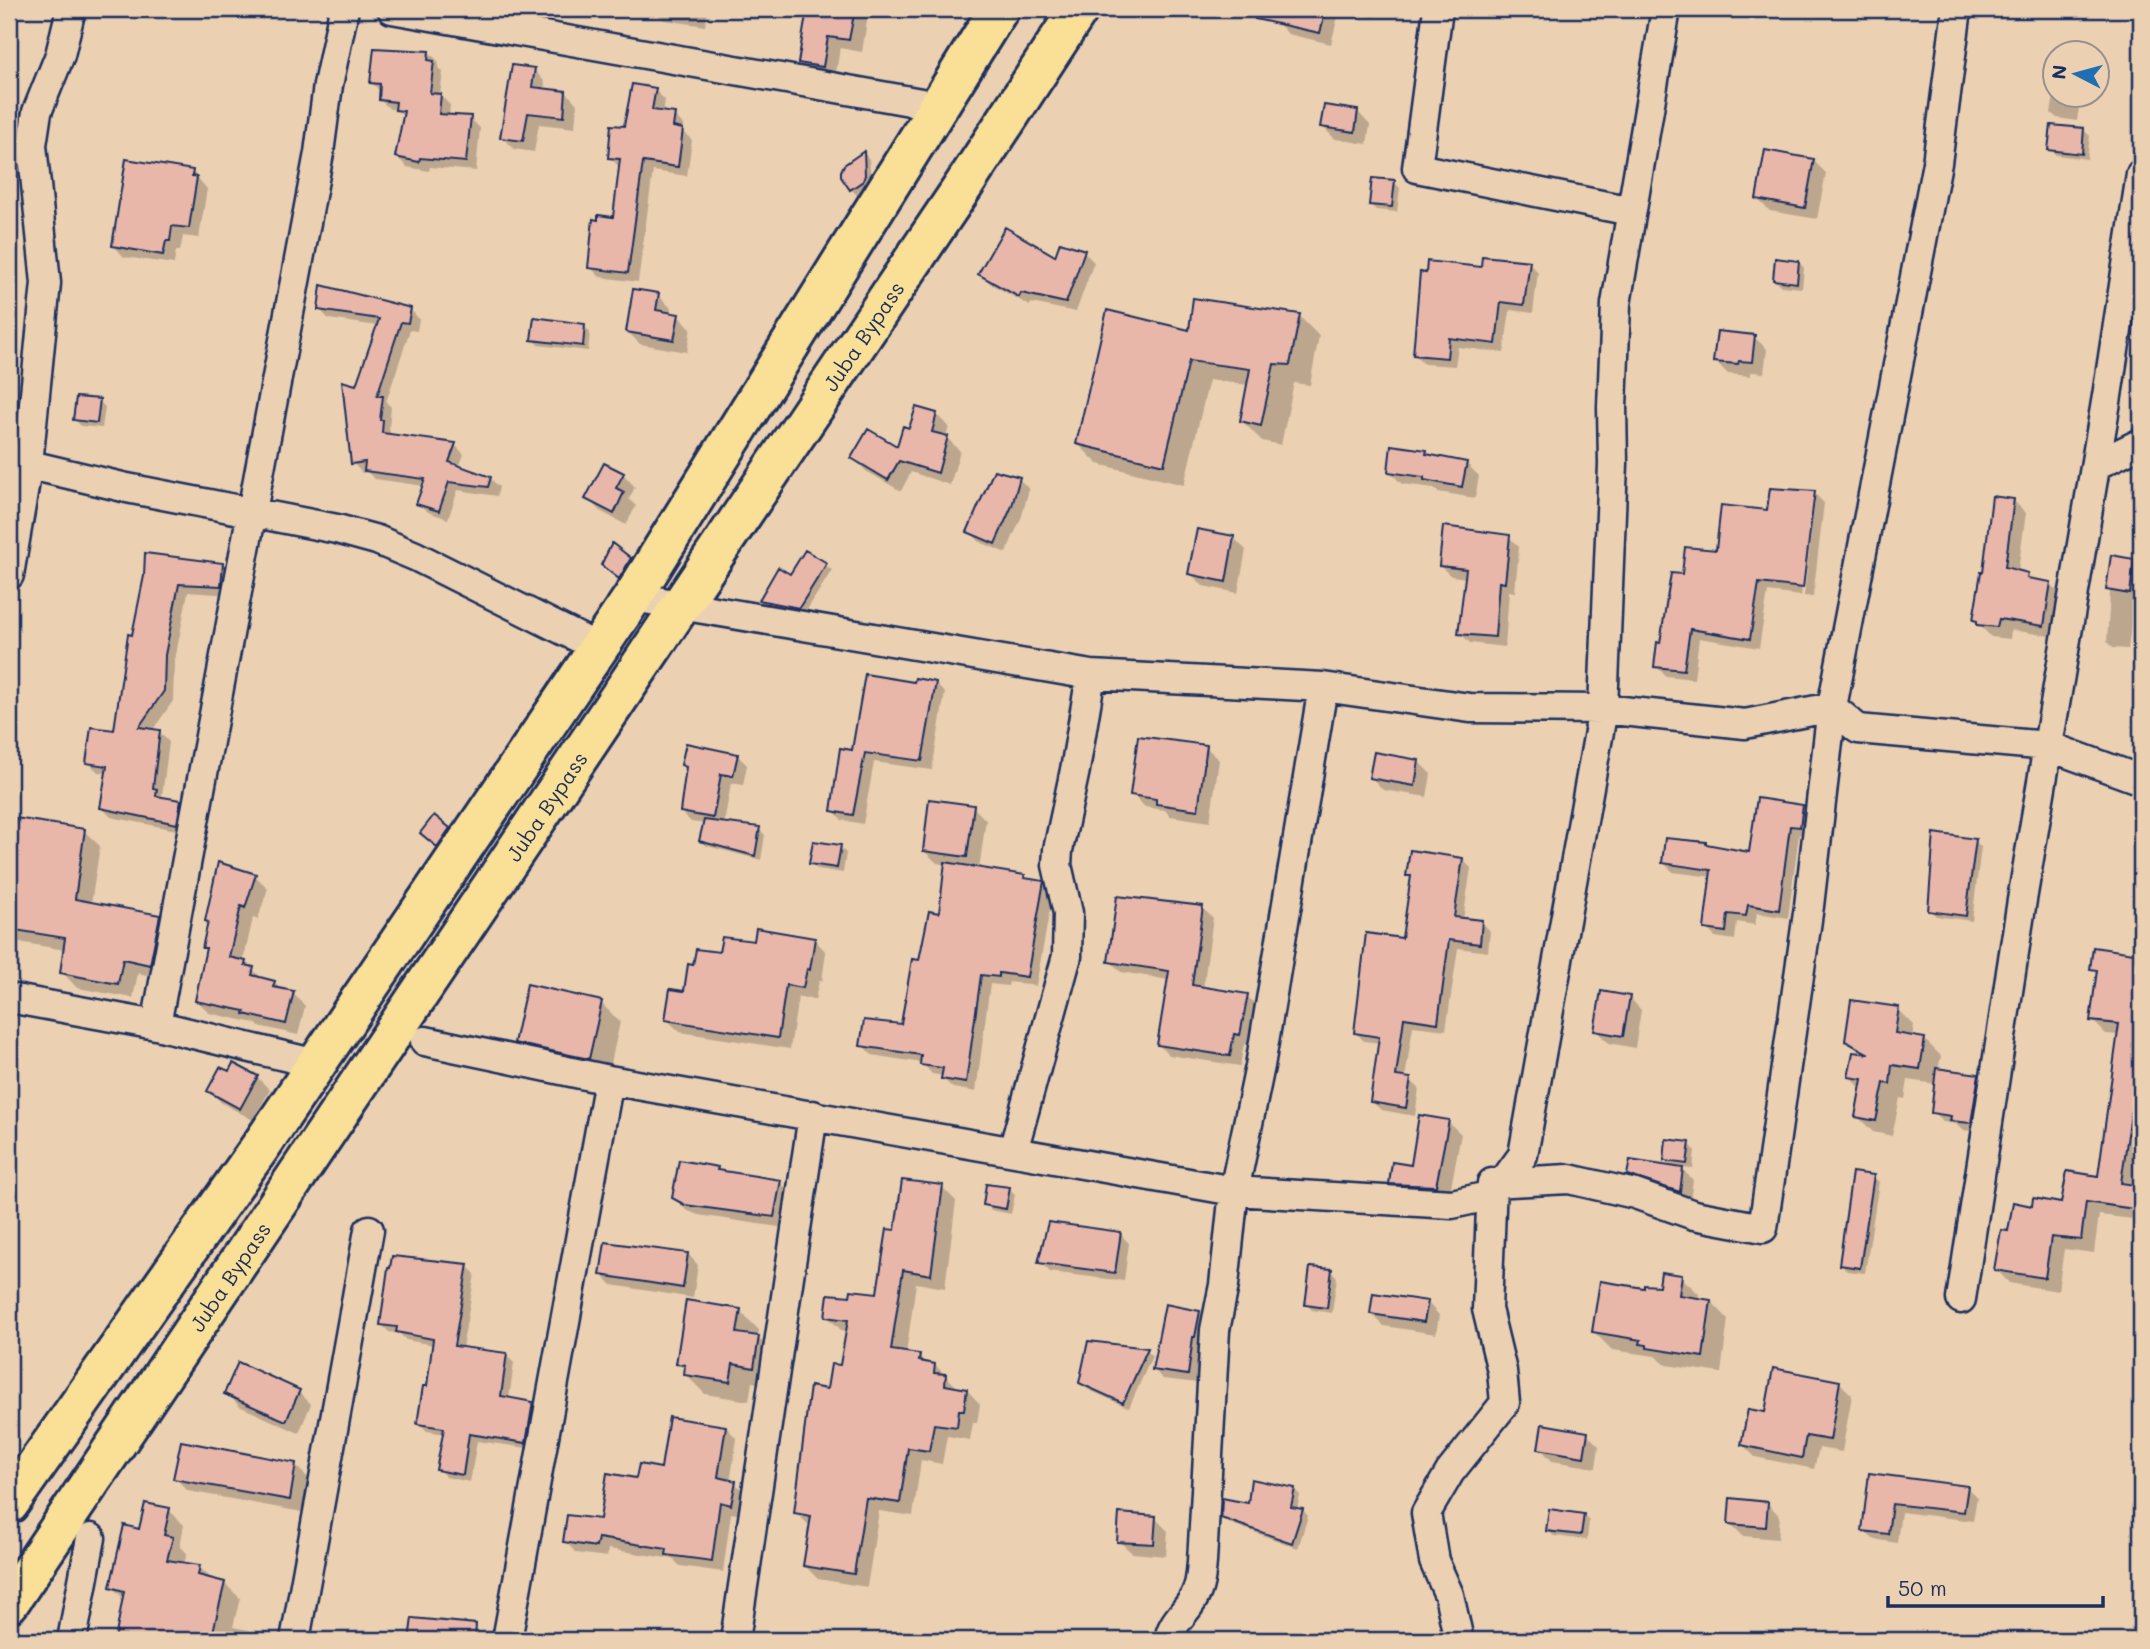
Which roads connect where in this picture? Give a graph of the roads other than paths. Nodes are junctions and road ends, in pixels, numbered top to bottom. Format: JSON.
{"nodes":[{"id":1,"x":71,"y":9,"type":"edge"},
{"id":2,"x":344,"y":9,"type":"edge"},
{"id":3,"x":392,"y":9,"type":"edge"},
{"id":4,"x":999,"y":9,"type":"edge"},
{"id":5,"x":1079,"y":9,"type":"edge"},
{"id":6,"x":1438,"y":9,"type":"edge"},
{"id":7,"x":1666,"y":9,"type":"edge"},
{"id":8,"x":1957,"y":9,"type":"edge"},
{"id":9,"x":938,"y":106,"type":"junction"},
{"id":10,"x":2141,"y":174,"type":"edge"},
{"id":11,"x":1631,"y":211,"type":"junction"},
{"id":12,"x":2141,"y":443,"type":"edge"},
{"id":13,"x":18,"y":462,"type":"edge"},
{"id":14,"x":2096,"y":465,"type":"junction"},
{"id":15,"x":250,"y":514,"type":"junction"},
{"id":16,"x":9,"y":575,"type":"edge"},
{"id":17,"x":633,"y":597,"type":"junction"},
{"id":18,"x":597,"y":647,"type":"junction"},
{"id":19,"x":1091,"y":675,"type":"junction"},
{"id":20,"x":1323,"y":687,"type":"junction"},
{"id":21,"x":1832,"y":707,"type":"junction"},
{"id":22,"x":1603,"y":709,"type":"junction"},
{"id":23,"x":2048,"y":746,"type":"junction"},
{"id":24,"x":2141,"y":780,"type":"edge"},
{"id":25,"x":9,"y":998,"type":"edge"},
{"id":26,"x":156,"y":1025,"type":"junction"},
{"id":27,"x":425,"y":1041,"type":"dead end"},
{"id":28,"x":317,"y":1064,"type":"junction"},
{"id":29,"x":609,"y":1080,"type":"junction"},
{"id":30,"x":813,"y":1115,"type":"junction"},
{"id":31,"x":1013,"y":1151,"type":"junction"},
{"id":32,"x":1492,"y":1183,"type":"junction"},
{"id":33,"x":1234,"y":1191,"type":"junction"},
{"id":34,"x":1452,"y":1204,"type":"junction"},
{"id":35,"x":369,"y":1230,"type":"dead end"},
{"id":36,"x":1961,"y":1299,"type":"dead end"},
{"id":37,"x":9,"y":1504,"type":"edge"},
{"id":38,"x":91,"y":1538,"type":"dead end"},
{"id":39,"x":9,"y":1603,"type":"edge"},
{"id":40,"x":72,"y":1640,"type":"edge"},
{"id":41,"x":295,"y":1640,"type":"edge"},
{"id":42,"x":507,"y":1640,"type":"edge"},
{"id":43,"x":735,"y":1640,"type":"edge"},
{"id":44,"x":1169,"y":1640,"type":"edge"},
{"id":45,"x":1459,"y":1640,"type":"edge"}],
"edges":[{"from":1,"to":13,"type":"street"},
{"from":2,"to":15,"type":"street"},
{"from":3,"to":9,"type":"street"},
{"from":4,"to":9,"type":"main road"},
{"from":5,"to":39,"type":"main road","name":"Juba Bypass"},
{"from":6,"to":11,"type":"street"},
{"from":7,"to":11,"type":"street"},
{"from":8,"to":21,"type":"street"},
{"from":9,"to":17,"type":"main road"},
{"from":10,"to":14,"type":"street"},
{"from":11,"to":22,"type":"street"},
{"from":12,"to":14,"type":"street"},
{"from":13,"to":15,"type":"street"},
{"from":13,"to":16,"type":"street"},
{"from":14,"to":23,"type":"street"},
{"from":15,"to":18,"type":"street"},
{"from":15,"to":26,"type":"street"},
{"from":17,"to":18,"type":"main road"},
{"from":17,"to":19,"type":"street"},
{"from":18,"to":28,"type":"main road"},
{"from":19,"to":20,"type":"street"},
{"from":19,"to":31,"type":"street"},
{"from":20,"to":22,"type":"street"},
{"from":20,"to":33,"type":"street"},
{"from":21,"to":22,"type":"street"},
{"from":21,"to":23,"type":"street"},
{"from":21,"to":32,"type":"street"},
{"from":22,"to":34,"type":"street"},
{"from":23,"to":24,"type":"street"},
{"from":23,"to":36,"type":"street"},
{"from":25,"to":26,"type":"street"},
{"from":26,"to":28,"type":"street"},
{"from":27,"to":29,"type":"street"},
{"from":28,"to":37,"type":"main road"},
{"from":29,"to":30,"type":"street"},
{"from":29,"to":42,"type":"street"},
{"from":30,"to":31,"type":"street"},
{"from":30,"to":43,"type":"street"},
{"from":31,"to":33,"type":"street"},
{"from":32,"to":34,"type":"street"},
{"from":32,"to":45,"type":"street"},
{"from":33,"to":34,"type":"street"},
{"from":33,"to":44,"type":"street"},
{"from":35,"to":41,"type":"street"},
{"from":38,"to":40,"type":"street"}]}
